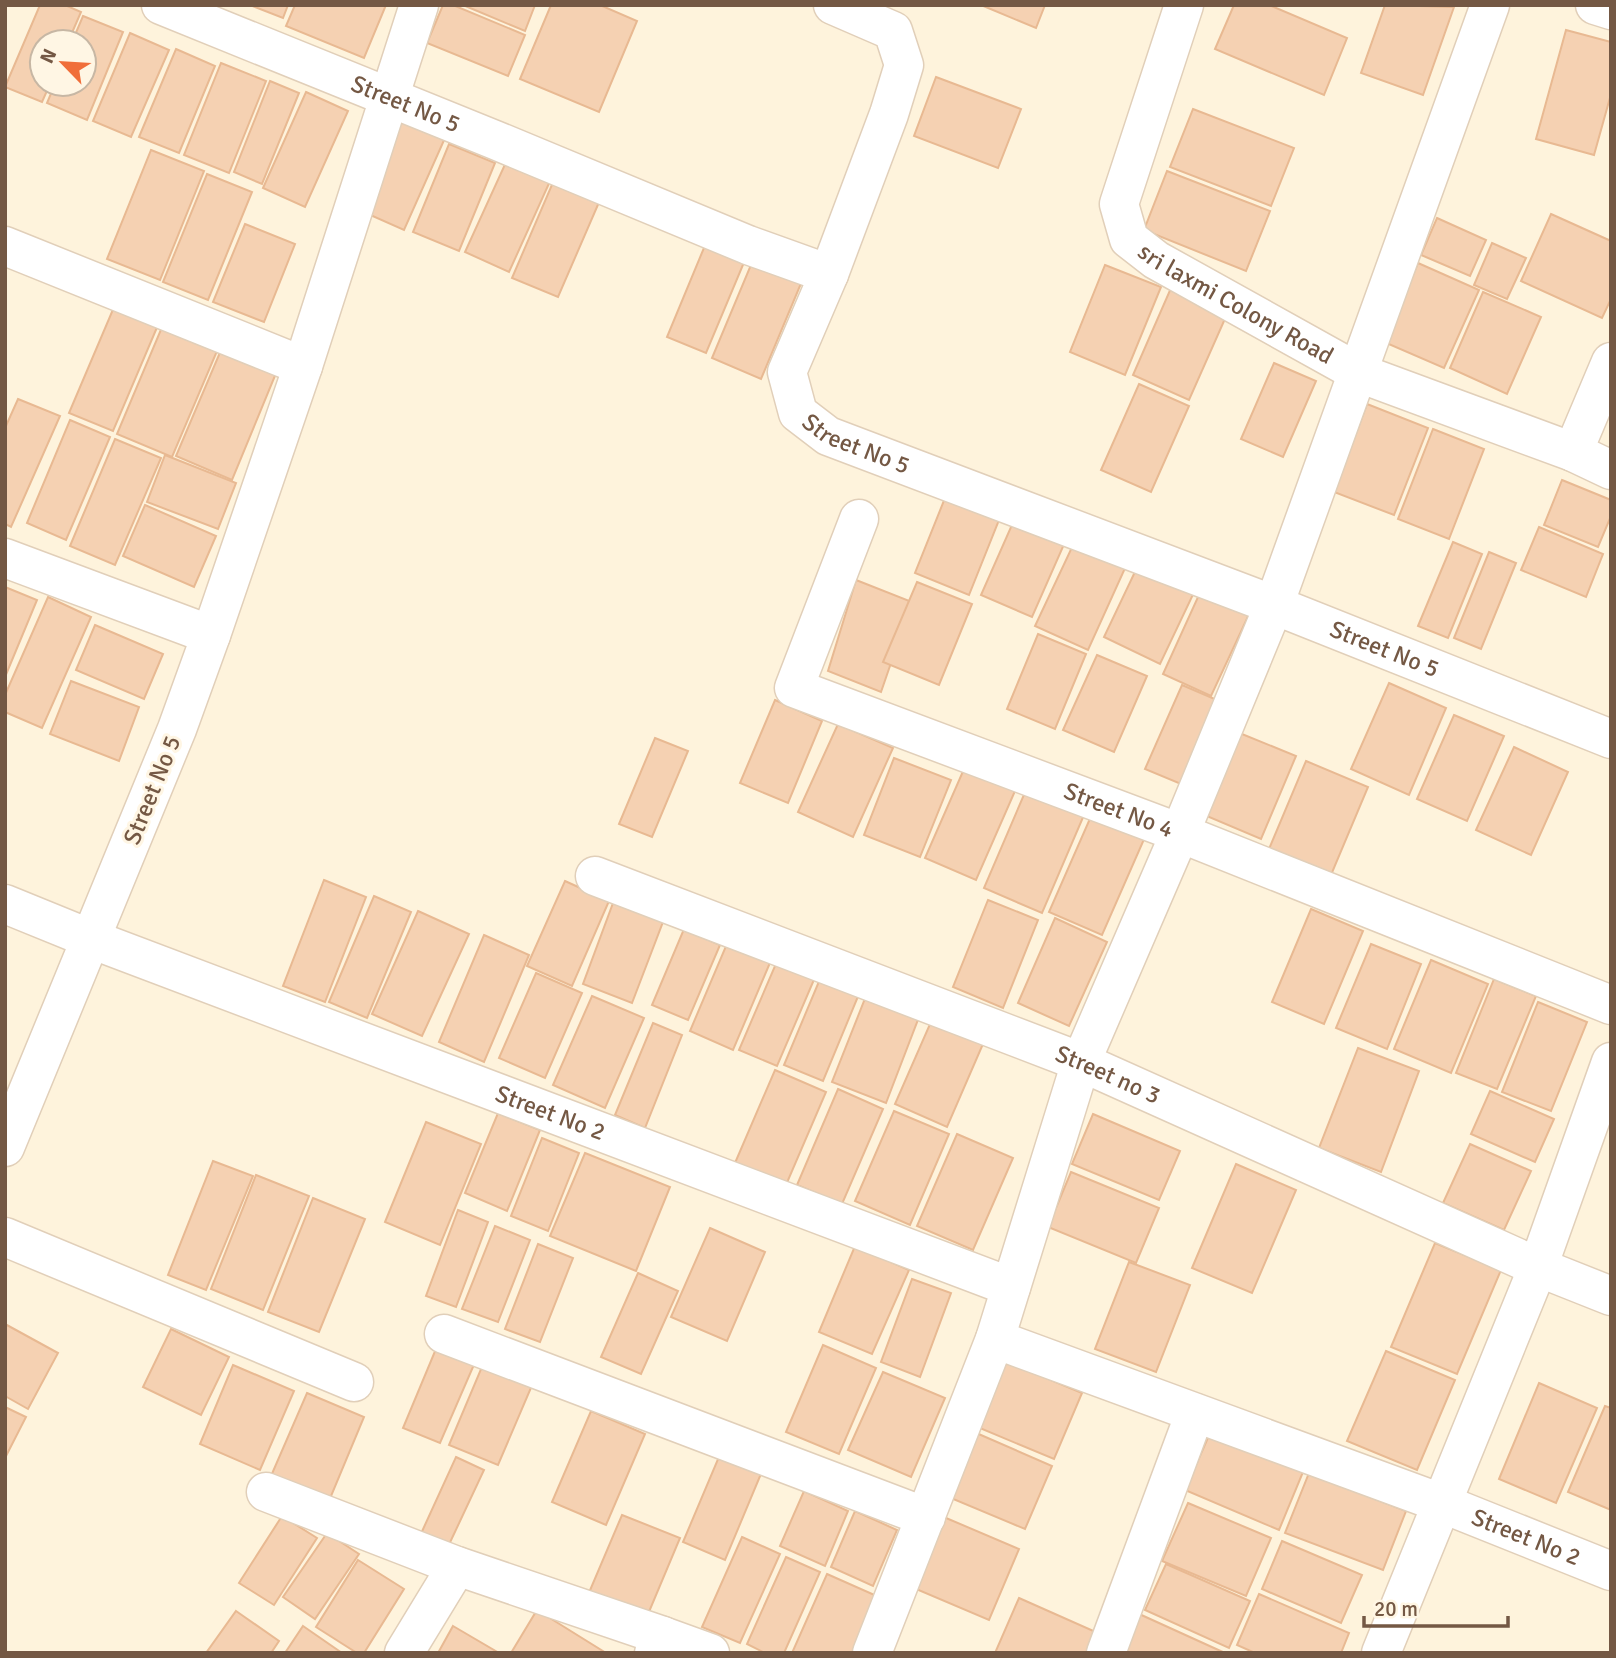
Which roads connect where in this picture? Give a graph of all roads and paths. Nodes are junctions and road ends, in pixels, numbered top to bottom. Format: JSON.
{"nodes":[{"id":1,"x":161,"y":5,"type":"edge"},
{"id":2,"x":419,"y":5,"type":"edge"},
{"id":3,"x":833,"y":5,"type":"edge"},
{"id":4,"x":1184,"y":5,"type":"edge"},
{"id":5,"x":1490,"y":5,"type":"edge"},
{"id":6,"x":1595,"y":5,"type":"edge"},
{"id":7,"x":1611,"y":10,"type":"edge"},
{"id":8,"x":388,"y":98,"type":"junction"},
{"id":9,"x":5,"y":246,"type":"edge"},
{"id":10,"x":829,"y":274,"type":"junction"},
{"id":11,"x":1611,"y":362,"type":"edge"},
{"id":12,"x":303,"y":366,"type":"junction"},
{"id":13,"x":1359,"y":373,"type":"junction"},
{"id":14,"x":1573,"y":452,"type":"junction"},
{"id":15,"x":1611,"y":470,"type":"edge"},
{"id":16,"x":859,"y":519,"type":"dead end"},
{"id":17,"x":5,"y":558,"type":"edge"},
{"id":18,"x":1274,"y":605,"type":"junction"},
{"id":19,"x":211,"y":635,"type":"junction"},
{"id":20,"x":1611,"y":739,"type":"edge"},
{"id":21,"x":1180,"y":833,"type":"junction"},
{"id":22,"x":595,"y":876,"type":"dead end"},
{"id":23,"x":5,"y":904,"type":"edge"},
{"id":24,"x":91,"y":939,"type":"junction"},
{"id":25,"x":1611,"y":1005,"type":"edge"},
{"id":26,"x":1080,"y":1062,"type":"junction"},
{"id":27,"x":1611,"y":1062,"type":"edge"},
{"id":28,"x":5,"y":1147,"type":"edge"},
{"id":29,"x":5,"y":1237,"type":"edge"},
{"id":30,"x":1538,"y":1267,"type":"junction"},
{"id":31,"x":1011,"y":1287,"type":"junction"},
{"id":32,"x":1611,"y":1296,"type":"edge"},
{"id":33,"x":444,"y":1334,"type":"dead end"},
{"id":34,"x":995,"y":1339,"type":"junction"},
{"id":35,"x":354,"y":1382,"type":"dead end"},
{"id":36,"x":1195,"y":1413,"type":"junction"},
{"id":37,"x":266,"y":1492,"type":"dead end"},
{"id":38,"x":1441,"y":1503,"type":"junction"},
{"id":39,"x":926,"y":1517,"type":"junction"},
{"id":40,"x":457,"y":1566,"type":"junction"},
{"id":41,"x":1611,"y":1571,"type":"edge"},
{"id":42,"x":658,"y":1644,"type":"edge"},
{"id":43,"x":404,"y":1653,"type":"edge"},
{"id":44,"x":710,"y":1653,"type":"edge"},
{"id":45,"x":872,"y":1653,"type":"edge"},
{"id":46,"x":1106,"y":1653,"type":"edge"},
{"id":47,"x":1381,"y":1653,"type":"edge"}],
"edges":[{"from":1,"to":8,"type":"street","name":"Street No 5"},
{"from":2,"to":8,"type":"street","name":"Street No 5"},
{"from":3,"to":10,"type":"street"},
{"from":4,"to":13,"type":"street","name":"sri laxmi Colony Road"},
{"from":5,"to":13,"type":"street"},
{"from":6,"to":7,"type":"street"},
{"from":8,"to":10,"type":"street","name":"Street No 5"},
{"from":8,"to":12,"type":"street","name":"Street No 5"},
{"from":9,"to":12,"type":"street"},
{"from":10,"to":18,"type":"street","name":"Street No 5"},
{"from":11,"to":14,"type":"street"},
{"from":12,"to":19,"type":"street","name":"Street No 5"},
{"from":13,"to":14,"type":"street","name":"sri laxmi Colony Road"},
{"from":13,"to":18,"type":"street"},
{"from":14,"to":15,"type":"street","name":"sri laxmi Colony Road"},
{"from":16,"to":21,"type":"street","name":"Street No 4"},
{"from":17,"to":19,"type":"street"},
{"from":18,"to":20,"type":"street","name":"Street No 5"},
{"from":18,"to":21,"type":"street"},
{"from":19,"to":24,"type":"street","name":"Street No 5"},
{"from":21,"to":25,"type":"street","name":"Street No 4"},
{"from":21,"to":26,"type":"street"},
{"from":22,"to":26,"type":"street","name":"Street no 3"},
{"from":23,"to":24,"type":"street","name":"Street No 2"},
{"from":24,"to":28,"type":"street","name":"Street No 5"},
{"from":24,"to":31,"type":"street","name":"Street No 2"},
{"from":26,"to":30,"type":"street","name":"Street no 3"},
{"from":26,"to":31,"type":"street"},
{"from":27,"to":30,"type":"street"},
{"from":29,"to":35,"type":"street"},
{"from":30,"to":32,"type":"street","name":"Street no 3"},
{"from":30,"to":38,"type":"street"},
{"from":31,"to":34,"type":"street"},
{"from":33,"to":39,"type":"street"},
{"from":34,"to":36,"type":"street","name":"Street No 2"},
{"from":34,"to":39,"type":"street"},
{"from":36,"to":38,"type":"street","name":"Street No 2"},
{"from":36,"to":46,"type":"street"},
{"from":37,"to":40,"type":"street"},
{"from":38,"to":41,"type":"street","name":"Street No 2"},
{"from":38,"to":47,"type":"street"},
{"from":39,"to":45,"type":"street"},
{"from":40,"to":42,"type":"street"},
{"from":40,"to":43,"type":"street"},
{"from":42,"to":44,"type":"street"}]}
